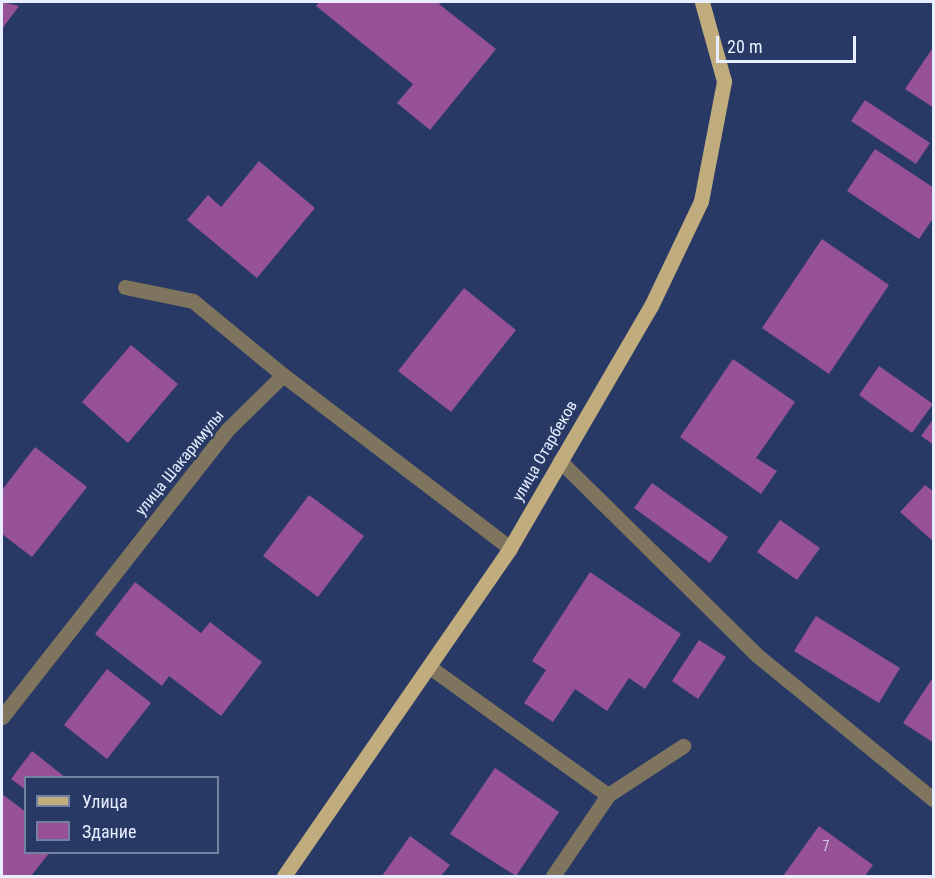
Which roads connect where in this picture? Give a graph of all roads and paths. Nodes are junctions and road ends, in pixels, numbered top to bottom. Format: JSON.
{"nodes":[{"id":1,"x":702,"y":2,"type":"edge"},
{"id":2,"x":125,"y":287,"type":"dead end"},
{"id":3,"x":283,"y":375,"type":"junction"},
{"id":4,"x":560,"y":461,"type":"junction"},
{"id":5,"x":510,"y":548,"type":"junction"},
{"id":6,"x":431,"y":668,"type":"junction"},
{"id":7,"x":2,"y":717,"type":"edge"},
{"id":8,"x":683,"y":746,"type":"dead end"},
{"id":9,"x":608,"y":795,"type":"junction"},
{"id":10,"x":933,"y":800,"type":"edge"},
{"id":11,"x":284,"y":876,"type":"edge"},
{"id":12,"x":554,"y":876,"type":"edge"}],
"edges":[{"from":1,"to":4,"type":"main road","name":"улица Отарбеков"},
{"from":2,"to":3,"type":"street"},
{"from":3,"to":5,"type":"street"},
{"from":3,"to":7,"type":"street","name":"улица Шакаримулы"},
{"from":4,"to":5,"type":"main road","name":"улица Отарбеков"},
{"from":4,"to":10,"type":"street"},
{"from":5,"to":6,"type":"main road","name":"улица Отарбеков"},
{"from":6,"to":9,"type":"street"},
{"from":6,"to":11,"type":"main road","name":"улица Отарбеков"},
{"from":8,"to":9,"type":"street"},
{"from":9,"to":12,"type":"street"}]}
